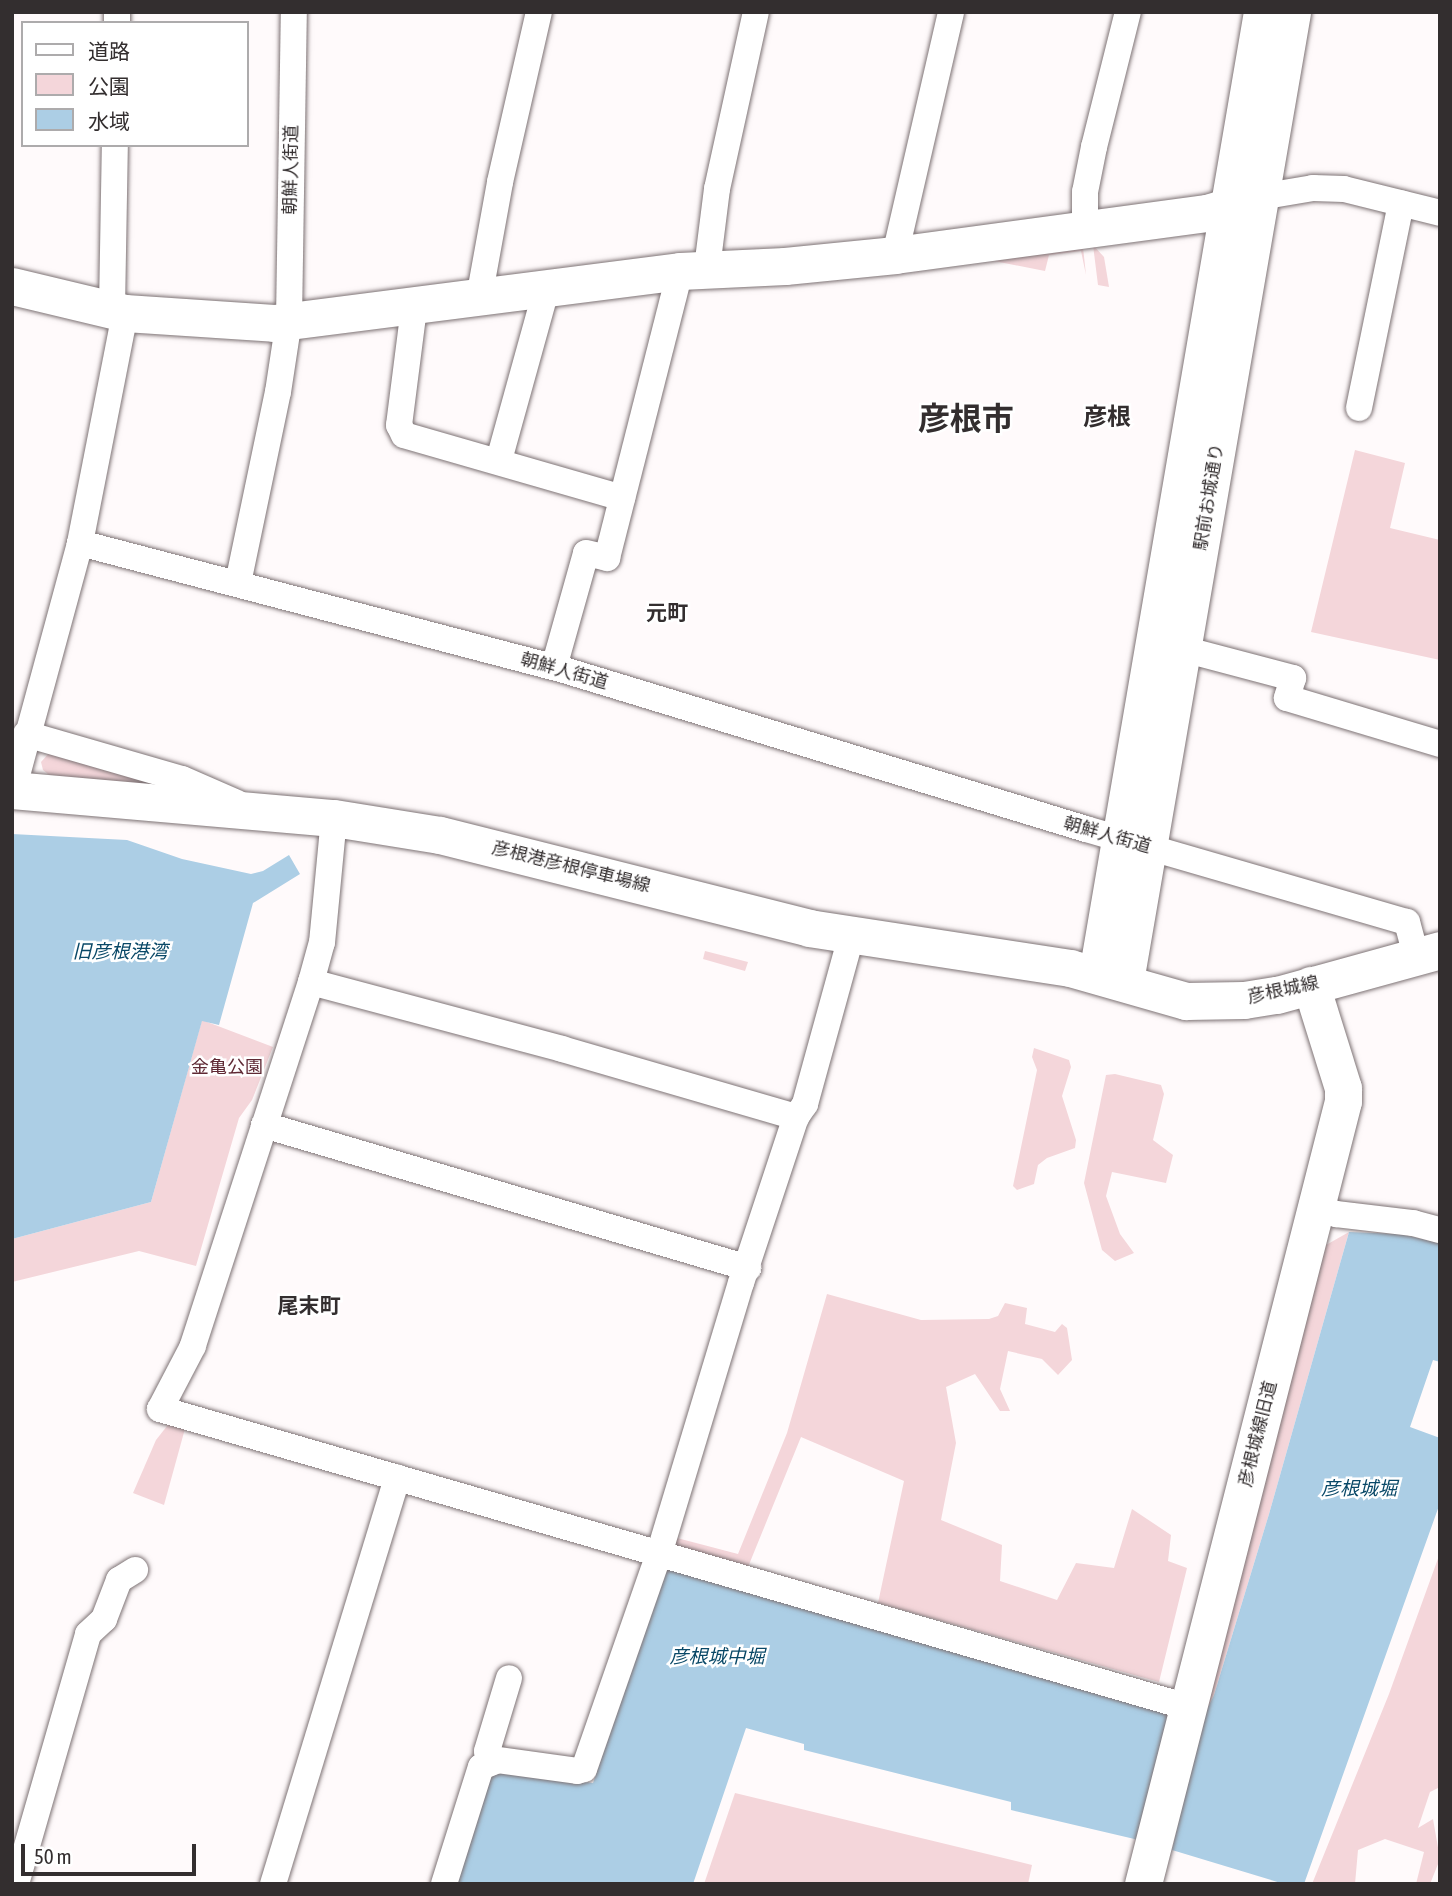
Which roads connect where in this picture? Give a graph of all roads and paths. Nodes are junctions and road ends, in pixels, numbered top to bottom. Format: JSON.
{"nodes":[{"id":1,"x":293,"y":12,"type":"edge"},
{"id":2,"x":539,"y":12,"type":"edge"},
{"id":3,"x":756,"y":12,"type":"edge"},
{"id":4,"x":951,"y":12,"type":"edge"},
{"id":5,"x":1128,"y":12,"type":"edge"},
{"id":6,"x":1262,"y":12,"type":"edge"},
{"id":7,"x":1292,"y":12,"type":"edge"},
{"id":8,"x":115,"y":147,"type":"edge"},
{"id":9,"x":1245,"y":201,"type":"junction"},
{"id":10,"x":1401,"y":203,"type":"junction"},
{"id":11,"x":1440,"y":213,"type":"edge"},
{"id":12,"x":1085,"y":227,"type":"junction"},
{"id":13,"x":895,"y":255,"type":"junction"},
{"id":14,"x":694,"y":270,"type":"junction"},
{"id":15,"x":12,"y":286,"type":"edge"},
{"id":16,"x":546,"y":290,"type":"junction"},
{"id":17,"x":479,"y":298,"type":"junction"},
{"id":18,"x":414,"y":308,"type":"junction"},
{"id":19,"x":119,"y":311,"type":"junction"},
{"id":20,"x":289,"y":320,"type":"junction"},
{"id":21,"x":1359,"y":408,"type":"dead end"},
{"id":22,"x":499,"y":460,"type":"junction"},
{"id":23,"x":622,"y":498,"type":"junction"},
{"id":24,"x":80,"y":543,"type":"junction"},
{"id":25,"x":238,"y":583,"type":"junction"},
{"id":26,"x":1183,"y":649,"type":"junction"},
{"id":27,"x":554,"y":667,"type":"junction"},
{"id":28,"x":26,"y":734,"type":"junction"},
{"id":29,"x":1440,"y":744,"type":"edge"},
{"id":30,"x":13,"y":790,"type":"edge"},
{"id":31,"x":255,"y":810,"type":"junction"},
{"id":32,"x":334,"y":818,"type":"junction"},
{"id":33,"x":1135,"y":844,"type":"junction"},
{"id":34,"x":852,"y":933,"type":"junction"},
{"id":35,"x":1428,"y":952,"type":"edge"},
{"id":36,"x":1111,"y":977,"type":"junction"},
{"id":37,"x":311,"y":982,"type":"junction"},
{"id":38,"x":1311,"y":985,"type":"junction"},
{"id":39,"x":796,"y":1117,"type":"junction"},
{"id":40,"x":264,"y":1125,"type":"junction"},
{"id":41,"x":1316,"y":1206,"type":"junction"},
{"id":42,"x":1440,"y":1230,"type":"edge"},
{"id":43,"x":748,"y":1268,"type":"junction"},
{"id":44,"x":397,"y":1478,"type":"junction"},
{"id":45,"x":659,"y":1553,"type":"junction"},
{"id":46,"x":135,"y":1570,"type":"dead end"},
{"id":47,"x":509,"y":1678,"type":"dead end"},
{"id":48,"x":1188,"y":1707,"type":"junction"},
{"id":49,"x":490,"y":1763,"type":"junction"},
{"id":50,"x":16,"y":1884,"type":"edge"},
{"id":51,"x":273,"y":1884,"type":"edge"},
{"id":52,"x":444,"y":1884,"type":"edge"},
{"id":53,"x":1143,"y":1884,"type":"edge"}],
"edges":[{"from":1,"to":20,"type":"street","name":"朝鮮人街道"},
{"from":2,"to":17,"type":"street"},
{"from":3,"to":14,"type":"street"},
{"from":4,"to":13,"type":"street"},
{"from":5,"to":12,"type":"street"},
{"from":6,"to":9,"type":"main road","name":"駅前お城通り"},
{"from":7,"to":9,"type":"main road","name":"駅前お城通り"},
{"from":8,"to":19,"type":"street"},
{"from":9,"to":10,"type":"street"},
{"from":9,"to":12,"type":"main road"},
{"from":9,"to":26,"type":"main road","name":"駅前お城通り"},
{"from":9,"to":33,"type":"main road","name":"駅前お城通り"},
{"from":10,"to":11,"type":"street"},
{"from":10,"to":21,"type":"street"},
{"from":12,"to":13,"type":"main road"},
{"from":13,"to":14,"type":"main road"},
{"from":14,"to":16,"type":"main road"},
{"from":14,"to":23,"type":"street"},
{"from":15,"to":19,"type":"main road"},
{"from":16,"to":17,"type":"main road"},
{"from":16,"to":22,"type":"street"},
{"from":17,"to":18,"type":"main road"},
{"from":18,"to":20,"type":"main road"},
{"from":18,"to":22,"type":"street"},
{"from":19,"to":20,"type":"main road"},
{"from":19,"to":24,"type":"street"},
{"from":20,"to":25,"type":"street","name":"朝鮮人街道"},
{"from":22,"to":23,"type":"street"},
{"from":23,"to":27,"type":"street"},
{"from":24,"to":25,"type":"street"},
{"from":24,"to":28,"type":"street"},
{"from":25,"to":27,"type":"street","name":"朝鮮人街道"},
{"from":26,"to":29,"type":"street"},
{"from":26,"to":33,"type":"main road","name":"駅前お城通り"},
{"from":27,"to":33,"type":"street","name":"朝鮮人街道"},
{"from":28,"to":30,"type":"street"},
{"from":28,"to":31,"type":"street"},
{"from":30,"to":31,"type":"main road","name":"彦根港彦根停車場線"},
{"from":31,"to":32,"type":"main road","name":"彦根港彦根停車場線"},
{"from":32,"to":34,"type":"main road","name":"彦根港彦根停車場線"},
{"from":32,"to":37,"type":"street"},
{"from":33,"to":35,"type":"street","name":"朝鮮人街道"},
{"from":33,"to":36,"type":"main road","name":"駅前お城通り"},
{"from":34,"to":36,"type":"main road","name":"彦根港彦根停車場線"},
{"from":34,"to":39,"type":"street"},
{"from":35,"to":38,"type":"main road","name":"彦根城線"},
{"from":36,"to":38,"type":"main road","name":"彦根城線"},
{"from":37,"to":39,"type":"street"},
{"from":37,"to":40,"type":"street"},
{"from":38,"to":41,"type":"main road","name":"彦根城線旧道"},
{"from":39,"to":43,"type":"street"},
{"from":40,"to":43,"type":"street"},
{"from":40,"to":44,"type":"street"},
{"from":41,"to":42,"type":"street"},
{"from":41,"to":48,"type":"main road","name":"彦根城線旧道"},
{"from":43,"to":45,"type":"street"},
{"from":44,"to":45,"type":"street"},
{"from":44,"to":51,"type":"street"},
{"from":45,"to":48,"type":"street"},
{"from":45,"to":49,"type":"street"},
{"from":46,"to":50,"type":"street"},
{"from":47,"to":49,"type":"street"},
{"from":48,"to":53,"type":"main road","name":"彦根城線旧道"},
{"from":49,"to":52,"type":"street"}]}
